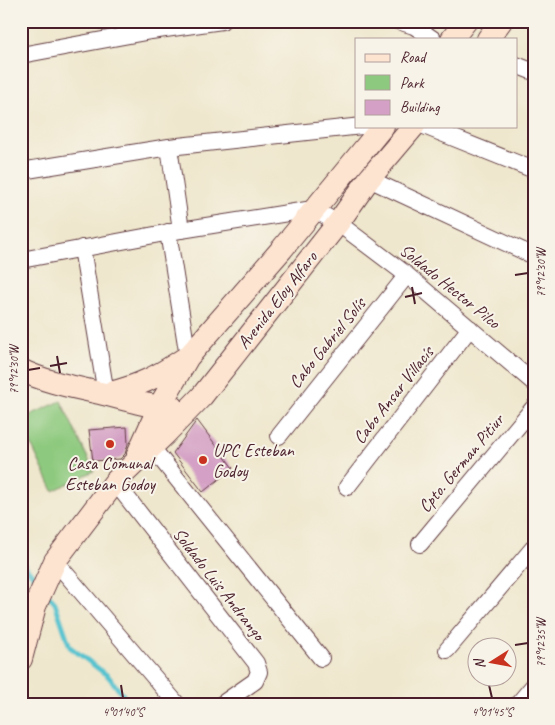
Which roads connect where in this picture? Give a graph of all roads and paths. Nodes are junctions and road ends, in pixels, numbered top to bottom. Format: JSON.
{"nodes":[{"id":1,"x":222,"y":21,"type":"edge"},
{"id":2,"x":398,"y":21,"type":"edge"},
{"id":3,"x":466,"y":21,"type":"edge"},
{"id":4,"x":501,"y":21,"type":"edge"},
{"id":5,"x":432,"y":38,"type":"edge"},
{"id":6,"x":453,"y":38,"type":"edge"},
{"id":7,"x":489,"y":38,"type":"edge"},
{"id":8,"x":21,"y":55,"type":"edge"},
{"id":9,"x":518,"y":66,"type":"edge"},
{"id":10,"x":534,"y":72,"type":"edge"},
{"id":11,"x":355,"y":127,"type":"edge"},
{"id":12,"x":381,"y":128,"type":"edge"},
{"id":13,"x":412,"y":128,"type":"edge"},
{"id":14,"x":429,"y":128,"type":"edge"},
{"id":15,"x":169,"y":147,"type":"junction"},
{"id":16,"x":534,"y":170,"type":"edge"},
{"id":17,"x":21,"y":171,"type":"edge"},
{"id":18,"x":368,"y":179,"type":"junction"},
{"id":19,"x":313,"y":209,"type":"junction"},
{"id":20,"x":338,"y":223,"type":"junction"},
{"id":21,"x":175,"y":231,"type":"junction"},
{"id":22,"x":82,"y":248,"type":"junction"},
{"id":23,"x":534,"y":256,"type":"edge"},
{"id":24,"x":21,"y":260,"type":"edge"},
{"id":25,"x":407,"y":275,"type":"junction"},
{"id":26,"x":470,"y":328,"type":"junction"},
{"id":27,"x":188,"y":357,"type":"junction"},
{"id":28,"x":21,"y":370,"type":"edge"},
{"id":29,"x":534,"y":383,"type":"edge"},
{"id":30,"x":106,"y":394,"type":"junction"},
{"id":31,"x":202,"y":396,"type":"junction"},
{"id":32,"x":160,"y":406,"type":"junction"},
{"id":33,"x":534,"y":407,"type":"edge"},
{"id":34,"x":279,"y":436,"type":"dead end"},
{"id":35,"x":149,"y":443,"type":"junction"},
{"id":36,"x":115,"y":482,"type":"junction"},
{"id":37,"x":347,"y":486,"type":"dead end"},
{"id":38,"x":420,"y":544,"type":"dead end"},
{"id":39,"x":534,"y":547,"type":"edge"},
{"id":40,"x":52,"y":567,"type":"junction"},
{"id":41,"x":447,"y":650,"type":"dead end"},
{"id":42,"x":321,"y":658,"type":"dead end"},
{"id":43,"x":21,"y":659,"type":"edge"},
{"id":44,"x":534,"y":685,"type":"edge"},
{"id":45,"x":177,"y":704,"type":"edge"},
{"id":46,"x":222,"y":704,"type":"edge"},
{"id":47,"x":518,"y":704,"type":"edge"}],
"edges":[{"from":1,"to":8,"type":"street"},
{"from":2,"to":5,"type":"street"},
{"from":3,"to":6,"type":"street"},
{"from":4,"to":7,"type":"street"},
{"from":9,"to":10,"type":"street"},
{"from":11,"to":15,"type":"street"},
{"from":12,"to":19,"type":"street","name":"Avenida Eloy Alfaro"},
{"from":13,"to":18,"type":"street","name":"Avenida Eloy Alfaro"},
{"from":14,"to":16,"type":"street"},
{"from":15,"to":17,"type":"street"},
{"from":15,"to":21,"type":"street"},
{"from":18,"to":20,"type":"street","name":"Avenida Eloy Alfaro"},
{"from":18,"to":23,"type":"street"},
{"from":19,"to":20,"type":"street","name":"Soldado Hector Pilco"},
{"from":19,"to":21,"type":"street"},
{"from":19,"to":27,"type":"street","name":"Avenida Eloy Alfaro"},
{"from":20,"to":25,"type":"street","name":"Soldado Hector Pilco"},
{"from":20,"to":31,"type":"street","name":"Avenida Eloy Alfaro"},
{"from":21,"to":22,"type":"street"},
{"from":21,"to":27,"type":"street"},
{"from":22,"to":24,"type":"street"},
{"from":22,"to":30,"type":"street"},
{"from":25,"to":26,"type":"street","name":"Soldado Hector Pilco"},
{"from":25,"to":34,"type":"street","name":"Cabo Gabriel Solís"},
{"from":26,"to":29,"type":"street","name":"Soldado Hector Pilco"},
{"from":26,"to":37,"type":"street","name":"Cabo Ansar Villacís"},
{"from":27,"to":30,"type":"street"},
{"from":27,"to":32,"type":"street","name":"Avenida Eloy Alfaro"},
{"from":28,"to":30,"type":"street"},
{"from":30,"to":32,"type":"street"},
{"from":31,"to":32,"type":"street"},
{"from":31,"to":35,"type":"street","name":"Avenida Eloy Alfaro"},
{"from":32,"to":35,"type":"street","name":"Avenida Eloy Alfaro"},
{"from":33,"to":38,"type":"street","name":"Cpto. German Pitiur"},
{"from":35,"to":36,"type":"street","name":"Avenida Eloy Alfaro"},
{"from":35,"to":42,"type":"street"},
{"from":36,"to":40,"type":"street","name":"Avenida Eloy Alfaro"},
{"from":36,"to":46,"type":"street","name":"Soldado Luis Andrango"},
{"from":39,"to":41,"type":"street"},
{"from":40,"to":43,"type":"street","name":"Avenida Eloy Alfaro"},
{"from":40,"to":45,"type":"street"},
{"from":44,"to":47,"type":"street"}]}
